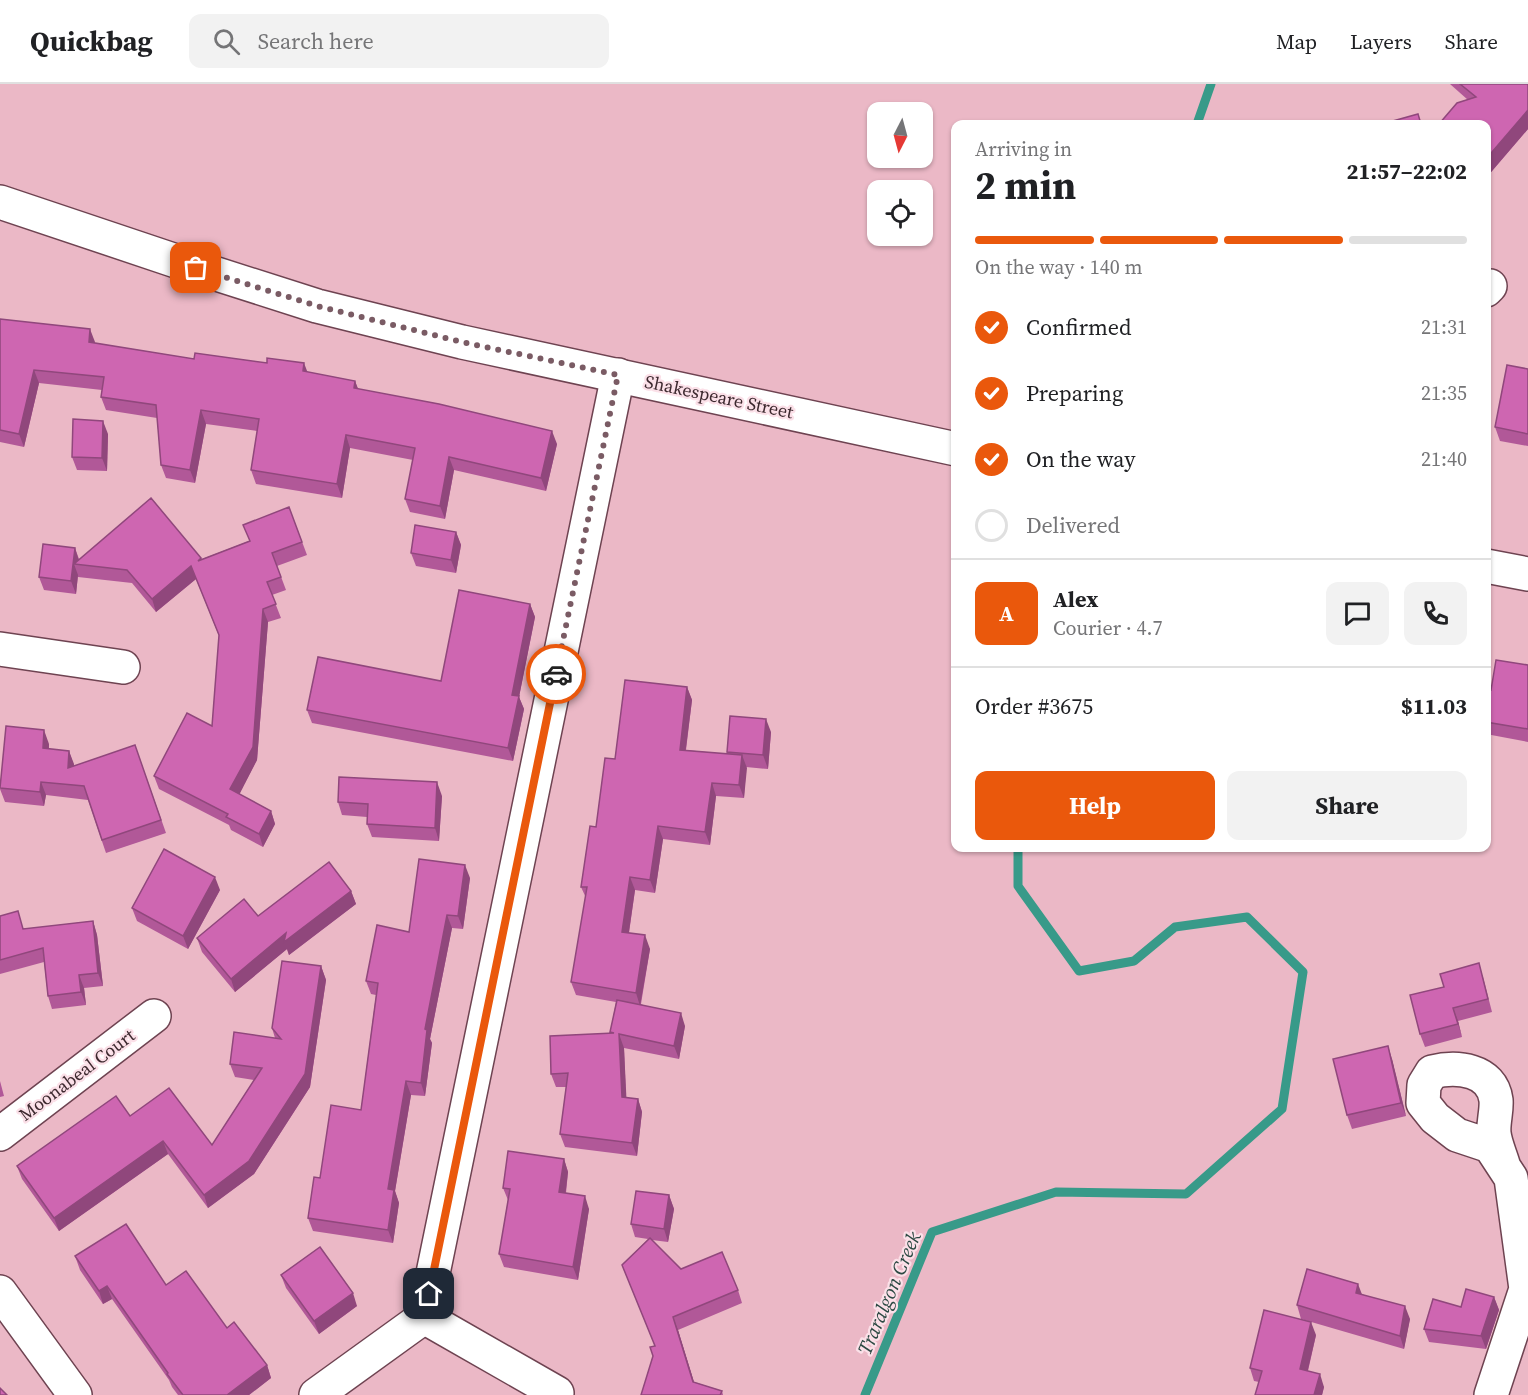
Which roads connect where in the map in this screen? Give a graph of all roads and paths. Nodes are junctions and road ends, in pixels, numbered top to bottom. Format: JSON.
{"nodes":[{"id":1,"x":0,"y":202,"type":"edge"},
{"id":2,"x":618,"y":375,"type":"junction"},
{"id":3,"x":951,"y":448,"type":"edge"},
{"id":4,"x":1491,"y":567,"type":"edge"},
{"id":5,"x":1528,"y":574,"type":"edge"},
{"id":6,"x":0,"y":649,"type":"edge"},
{"id":7,"x":123,"y":667,"type":"dead end"},
{"id":8,"x":154,"y":1016,"type":"dead end"},
{"id":9,"x":0,"y":1134,"type":"edge"},
{"id":10,"x":1503,"y":1164,"type":"dead end"},
{"id":11,"x":0,"y":1292,"type":"edge"},
{"id":12,"x":424,"y":1317,"type":"junction"},
{"id":13,"x":557,"y":1393,"type":"dead end"},
{"id":14,"x":75,"y":1395,"type":"edge"},
{"id":15,"x":316,"y":1395,"type":"edge"},
{"id":16,"x":1491,"y":1395,"type":"edge"}],
"edges":[{"from":1,"to":2,"type":"street","name":"Shakespeare Street"},
{"from":2,"to":3,"type":"street","name":"Shakespeare Street"},
{"from":2,"to":12,"type":"street"},
{"from":4,"to":5,"type":"street"},
{"from":6,"to":7,"type":"street"},
{"from":8,"to":9,"type":"street","name":"Moonabeal Court"},
{"from":10,"to":16,"type":"street"},
{"from":11,"to":14,"type":"street"},
{"from":12,"to":13,"type":"street"},
{"from":12,"to":15,"type":"street"}]}
